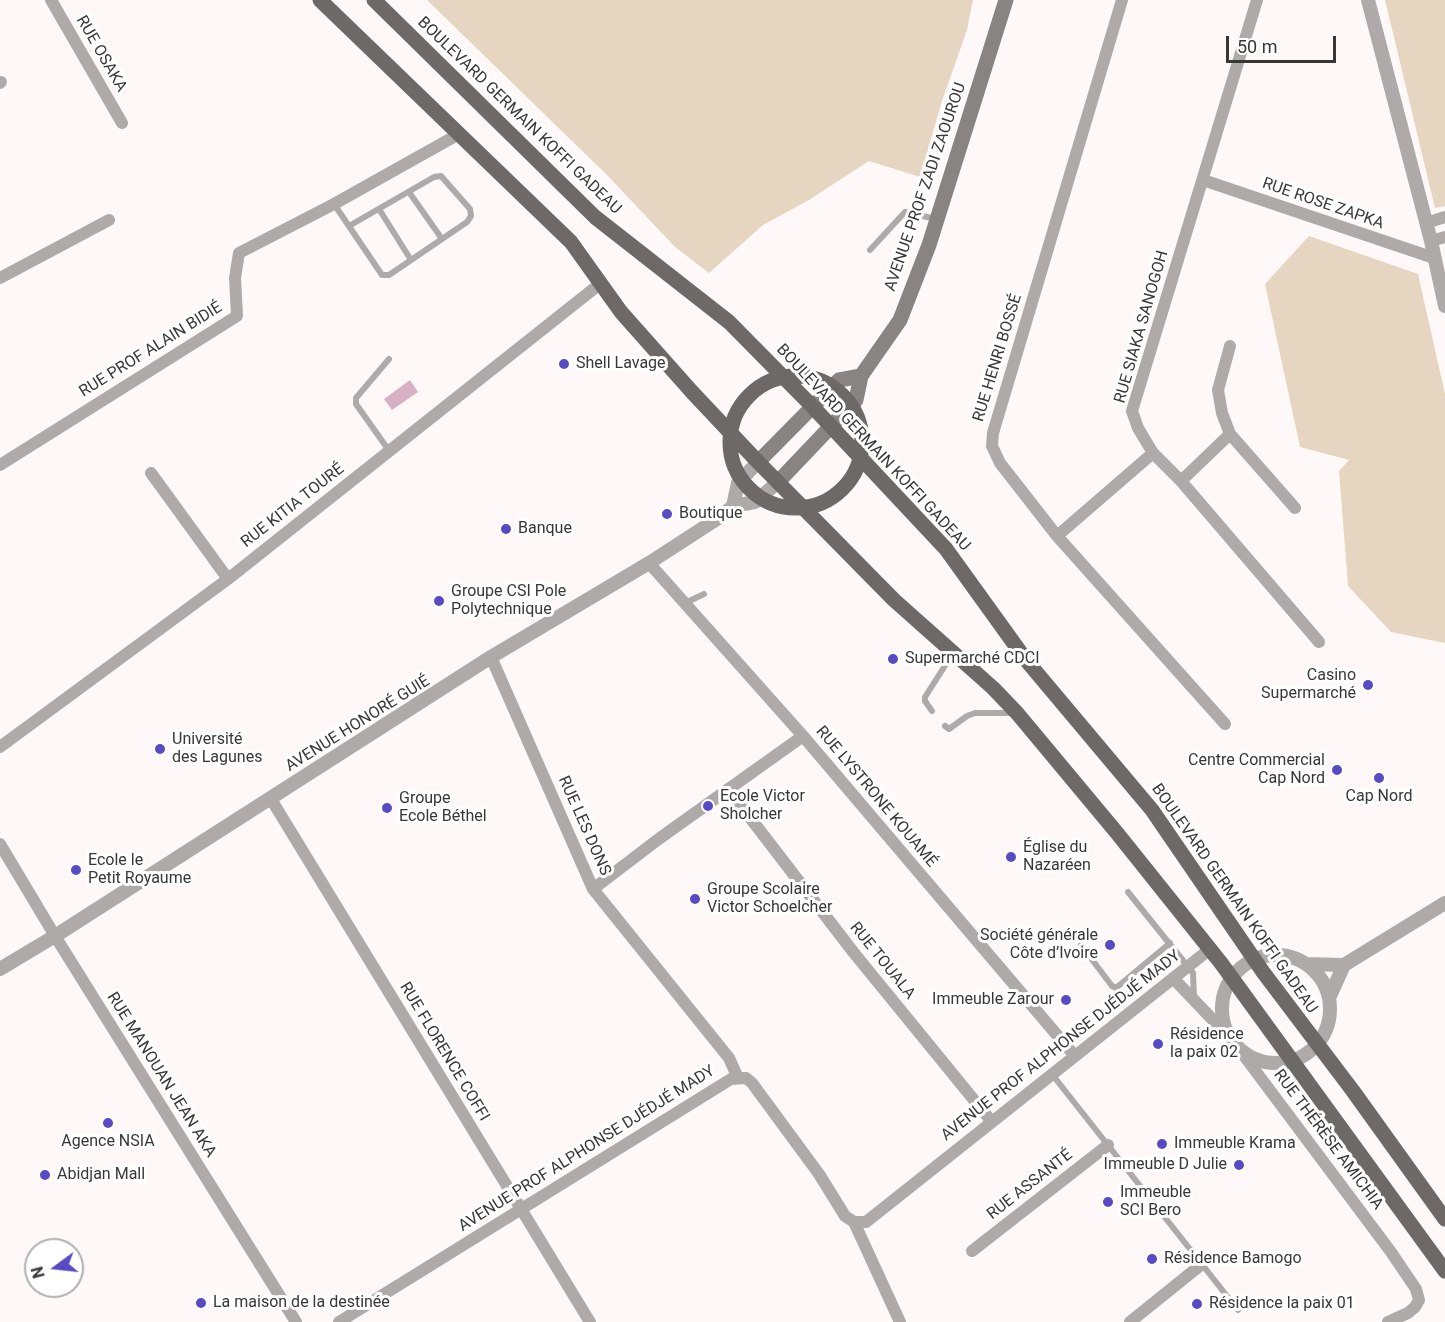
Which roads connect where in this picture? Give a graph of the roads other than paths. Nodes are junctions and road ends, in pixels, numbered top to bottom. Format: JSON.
{"nodes":[{"id":1,"x":51,"y":0,"type":"edge"},
{"id":2,"x":320,"y":0,"type":"edge"},
{"id":3,"x":374,"y":0,"type":"edge"},
{"id":4,"x":1006,"y":0,"type":"edge"},
{"id":5,"x":1122,"y":0,"type":"edge"},
{"id":6,"x":1257,"y":0,"type":"edge"},
{"id":7,"x":1368,"y":0,"type":"edge"},
{"id":8,"x":122,"y":123,"type":"dead end"},
{"id":9,"x":459,"y":134,"type":"junction"},
{"id":10,"x":1203,"y":180,"type":"junction"},
{"id":11,"x":409,"y":192,"type":"junction"},
{"id":12,"x":334,"y":204,"type":"junction"},
{"id":13,"x":378,"y":209,"type":"junction"},
{"id":14,"x":1445,"y":217,"type":"edge"},
{"id":15,"x":109,"y":219,"type":"dead end"},
{"id":16,"x":937,"y":219,"type":"junction"},
{"id":17,"x":1426,"y":223,"type":"junction"},
{"id":18,"x":349,"y":226,"type":"junction"},
{"id":19,"x":1445,"y":237,"type":"edge"},
{"id":20,"x":442,"y":239,"type":"junction"},
{"id":21,"x":1431,"y":241,"type":"junction"},
{"id":22,"x":870,"y":250,"type":"dead end"},
{"id":23,"x":1434,"y":258,"type":"junction"},
{"id":24,"x":411,"y":260,"type":"junction"},
{"id":25,"x":0,"y":278,"type":"edge"},
{"id":26,"x":601,"y":283,"type":"junction"},
{"id":27,"x":1445,"y":306,"type":"edge"},
{"id":28,"x":1230,"y":346,"type":"dead end"},
{"id":29,"x":390,"y":359,"type":"dead end"},
{"id":30,"x":783,"y":376,"type":"junction"},
{"id":31,"x":861,"y":376,"type":"junction"},
{"id":32,"x":832,"y":386,"type":"junction"},
{"id":33,"x":812,"y":405,"type":"junction"},
{"id":34,"x":852,"y":405,"type":"junction"},
{"id":35,"x":831,"y":426,"type":"junction"},
{"id":36,"x":730,"y":432,"type":"junction"},
{"id":37,"x":1230,"y":434,"type":"junction"},
{"id":38,"x":390,"y":452,"type":"junction"},
{"id":39,"x":1153,"y":453,"type":"junction"},
{"id":40,"x":861,"y":458,"type":"junction"},
{"id":41,"x":758,"y":462,"type":"junction"},
{"id":42,"x":0,"y":465,"type":"edge"},
{"id":43,"x":151,"y":473,"type":"dead end"},
{"id":44,"x":741,"y":480,"type":"junction"},
{"id":45,"x":1181,"y":481,"type":"junction"},
{"id":46,"x":778,"y":482,"type":"junction"},
{"id":47,"x":759,"y":498,"type":"junction"},
{"id":48,"x":733,"y":506,"type":"junction"},
{"id":49,"x":1295,"y":508,"type":"dead end"},
{"id":50,"x":804,"y":509,"type":"junction"},
{"id":51,"x":1057,"y":536,"type":"junction"},
{"id":52,"x":649,"y":563,"type":"junction"},
{"id":53,"x":228,"y":579,"type":"junction"},
{"id":54,"x":704,"y":594,"type":"dead end"},
{"id":55,"x":684,"y":603,"type":"junction"},
{"id":56,"x":1319,"y":642,"type":"dead end"},
{"id":57,"x":948,"y":649,"type":"junction"},
{"id":58,"x":491,"y":657,"type":"junction"},
{"id":59,"x":932,"y":711,"type":"dead end"},
{"id":60,"x":1017,"y":713,"type":"junction"},
{"id":61,"x":1225,"y":724,"type":"dead end"},
{"id":62,"x":945,"y":726,"type":"dead end"},
{"id":63,"x":803,"y":736,"type":"junction"},
{"id":64,"x":0,"y":747,"type":"edge"},
{"id":65,"x":728,"y":789,"type":"junction"},
{"id":66,"x":271,"y":799,"type":"junction"},
{"id":67,"x":0,"y":844,"type":"edge"},
{"id":68,"x":593,"y":889,"type":"junction"},
{"id":69,"x":1128,"y":892,"type":"dead end"},
{"id":70,"x":1445,"y":903,"type":"edge"},
{"id":71,"x":55,"y":936,"type":"junction"},
{"id":72,"x":1170,"y":943,"type":"junction"},
{"id":73,"x":1081,"y":945,"type":"dead end"},
{"id":74,"x":1209,"y":949,"type":"junction"},
{"id":75,"x":1254,"y":959,"type":"junction"},
{"id":76,"x":1306,"y":964,"type":"junction"},
{"id":77,"x":1344,"y":965,"type":"junction"},
{"id":78,"x":0,"y":969,"type":"edge"},
{"id":79,"x":1173,"y":978,"type":"junction"},
{"id":80,"x":1231,"y":978,"type":"junction"},
{"id":81,"x":1329,"y":998,"type":"junction"},
{"id":82,"x":1194,"y":1000,"type":"junction"},
{"id":83,"x":1233,"y":1041,"type":"junction"},
{"id":84,"x":1316,"y":1045,"type":"junction"},
{"id":85,"x":1074,"y":1055,"type":"junction"},
{"id":86,"x":1291,"y":1061,"type":"junction"},
{"id":87,"x":1052,"y":1073,"type":"junction"},
{"id":88,"x":738,"y":1078,"type":"junction"},
{"id":89,"x":992,"y":1122,"type":"junction"},
{"id":90,"x":1108,"y":1145,"type":"junction"},
{"id":91,"x":521,"y":1210,"type":"junction"},
{"id":92,"x":1445,"y":1219,"type":"edge"},
{"id":93,"x":854,"y":1222,"type":"junction"},
{"id":94,"x":972,"y":1251,"type":"dead end"},
{"id":95,"x":1202,"y":1264,"type":"junction"},
{"id":96,"x":1445,"y":1271,"type":"edge"},
{"id":97,"x":1238,"y":1310,"type":"dead end"},
{"id":98,"x":296,"y":1322,"type":"edge"},
{"id":99,"x":339,"y":1322,"type":"edge"},
{"id":100,"x":590,"y":1322,"type":"edge"},
{"id":101,"x":900,"y":1322,"type":"edge"},
{"id":102,"x":1130,"y":1322,"type":"edge"},
{"id":103,"x":1388,"y":1322,"type":"edge"}],
"edges":[{"from":1,"to":8,"type":"street","name":"RUE OSAKA"},
{"from":2,"to":9,"type":"main road"},
{"from":3,"to":30,"type":"main road","name":"BOULEVARD GERMAIN KOFFI GADEAU"},
{"from":4,"to":16,"type":"main road","name":"AVENUE PROF ZADI ZAOUROU"},
{"from":5,"to":51,"type":"street","name":"RUE HENRI BOSSÉ"},
{"from":6,"to":10,"type":"street","name":"RUE SIAKA SANOGOH"},
{"from":7,"to":17,"type":"street"},
{"from":9,"to":12,"type":"street","name":"RUE PROF ALAIN BIDIÉ"},
{"from":9,"to":26,"type":"main road"},
{"from":10,"to":23,"type":"street","name":"RUE ROSE ZAPKA"},
{"from":10,"to":39,"type":"street","name":"RUE SIAKA SANOGOH"},
{"from":11,"to":13,"type":"lane"},
{"from":11,"to":20,"type":"lane"},
{"from":11,"to":20,"type":"lane"},
{"from":12,"to":18,"type":"lane"},
{"from":12,"to":42,"type":"street","name":"RUE PROF ALAIN BIDIÉ"},
{"from":13,"to":18,"type":"lane"},
{"from":13,"to":24,"type":"lane"},
{"from":14,"to":17,"type":"street"},
{"from":15,"to":25,"type":"street"},
{"from":16,"to":22,"type":"lane"},
{"from":16,"to":31,"type":"main road","name":"AVENUE PROF ZADI ZAOUROU"},
{"from":17,"to":21,"type":"street"},
{"from":18,"to":24,"type":"lane"},
{"from":19,"to":21,"type":"street"},
{"from":20,"to":24,"type":"lane"},
{"from":21,"to":23,"type":"street"},
{"from":23,"to":27,"type":"street"},
{"from":26,"to":36,"type":"main road"},
{"from":26,"to":38,"type":"street","name":"RUE KITIA TOURÉ"},
{"from":28,"to":37,"type":"street"},
{"from":29,"to":38,"type":"lane"},
{"from":30,"to":32,"type":"main road"},
{"from":30,"to":33,"type":"main road","name":"BOULEVARD GERMAIN KOFFI GADEAU"},
{"from":30,"to":36,"type":"main road"},
{"from":31,"to":32,"type":"main road"},
{"from":31,"to":34,"type":"main road","name":"AVENUE PROF ZADI ZAOUROU"},
{"from":32,"to":33,"type":"main road"},
{"from":32,"to":34,"type":"main road"},
{"from":33,"to":35,"type":"main road","name":"BOULEVARD GERMAIN KOFFI GADEAU"},
{"from":33,"to":41,"type":"main road"},
{"from":34,"to":35,"type":"main road"},
{"from":34,"to":40,"type":"main road"},
{"from":35,"to":40,"type":"main road","name":"BOULEVARD GERMAIN KOFFI GADEAU"},
{"from":35,"to":46,"type":"main road"},
{"from":36,"to":41,"type":"main road"},
{"from":36,"to":44,"type":"main road"},
{"from":37,"to":45,"type":"street"},
{"from":37,"to":49,"type":"street"},
{"from":38,"to":53,"type":"street","name":"RUE KITIA TOURÉ"},
{"from":39,"to":45,"type":"street","name":"RUE SIAKA SANOGOH"},
{"from":39,"to":51,"type":"street"},
{"from":40,"to":50,"type":"main road"},
{"from":40,"to":75,"type":"main road","name":"BOULEVARD GERMAIN KOFFI GADEAU"},
{"from":41,"to":44,"type":"street"},
{"from":41,"to":46,"type":"main road"},
{"from":43,"to":53,"type":"street"},
{"from":44,"to":47,"type":"main road"},
{"from":44,"to":48,"type":"street"},
{"from":45,"to":56,"type":"street","name":"RUE SIAKA SANOGOH"},
{"from":46,"to":47,"type":"street","name":"AVENUE HONORÉ GUIÉ"},
{"from":46,"to":50,"type":"main road"},
{"from":47,"to":48,"type":"street","name":"AVENUE HONORÉ GUIÉ"},
{"from":47,"to":50,"type":"main road"},
{"from":48,"to":52,"type":"street","name":"AVENUE HONORÉ GUIÉ"},
{"from":50,"to":57,"type":"main road"},
{"from":51,"to":61,"type":"street","name":"RUE HENRI BOSSÉ"},
{"from":52,"to":55,"type":"street","name":"RUE LYSTRONE KOUAMÉ"},
{"from":52,"to":58,"type":"street","name":"AVENUE HONORÉ GUIÉ"},
{"from":53,"to":64,"type":"street","name":"RUE KITIA TOURÉ"},
{"from":54,"to":55,"type":"lane"},
{"from":55,"to":63,"type":"street","name":"RUE LYSTRONE KOUAMÉ"},
{"from":57,"to":59,"type":"lane"},
{"from":57,"to":60,"type":"main road"},
{"from":58,"to":66,"type":"street","name":"AVENUE HONORÉ GUIÉ"},
{"from":58,"to":68,"type":"street","name":"RUE LES DONS"},
{"from":60,"to":62,"type":"lane"},
{"from":60,"to":74,"type":"main road"},
{"from":63,"to":65,"type":"street"},
{"from":63,"to":85,"type":"street","name":"RUE LYSTRONE KOUAMÉ"},
{"from":65,"to":68,"type":"street"},
{"from":65,"to":89,"type":"street","name":"RUE TOUALA"},
{"from":66,"to":71,"type":"street","name":"AVENUE HONORÉ GUIÉ"},
{"from":66,"to":91,"type":"street","name":"RUE FLORENCE COFFI"},
{"from":67,"to":71,"type":"street","name":"RUE MANOUAN JEAN AKA"},
{"from":68,"to":88,"type":"street","name":"RUE LES DONS"},
{"from":69,"to":72,"type":"lane"},
{"from":70,"to":77,"type":"street"},
{"from":71,"to":78,"type":"street","name":"AVENUE HONORÉ GUIÉ"},
{"from":71,"to":98,"type":"street","name":"RUE MANOUAN JEAN AKA"},
{"from":72,"to":73,"type":"lane"},
{"from":72,"to":82,"type":"lane"},
{"from":74,"to":79,"type":"street","name":"AVENUE PROF ALPHONSE DJÉDJÉ MADY"},
{"from":74,"to":80,"type":"main road"},
{"from":75,"to":76,"type":"street"},
{"from":75,"to":80,"type":"street"},
{"from":75,"to":84,"type":"main road","name":"BOULEVARD GERMAIN KOFFI GADEAU"},
{"from":76,"to":77,"type":"street"},
{"from":76,"to":81,"type":"street"},
{"from":77,"to":81,"type":"street"},
{"from":79,"to":82,"type":"street","name":"RUE THÉRÈSE AMICHIA"},
{"from":79,"to":85,"type":"street","name":"AVENUE PROF ALPHONSE DJÉDJÉ MADY"},
{"from":80,"to":83,"type":"street"},
{"from":80,"to":86,"type":"main road"},
{"from":81,"to":84,"type":"street"},
{"from":82,"to":83,"type":"street","name":"RUE THÉRÈSE AMICHIA"},
{"from":83,"to":86,"type":"street"},
{"from":83,"to":103,"type":"street","name":"RUE THÉRÈSE AMICHIA"},
{"from":84,"to":86,"type":"street"},
{"from":84,"to":92,"type":"main road","name":"BOULEVARD GERMAIN KOFFI GADEAU"},
{"from":85,"to":87,"type":"street","name":"AVENUE PROF ALPHONSE DJÉDJÉ MADY"},
{"from":86,"to":96,"type":"main road"},
{"from":87,"to":89,"type":"street","name":"AVENUE PROF ALPHONSE DJÉDJÉ MADY"},
{"from":87,"to":90,"type":"lane"},
{"from":88,"to":91,"type":"street","name":"AVENUE PROF ALPHONSE DJÉDJÉ MADY"},
{"from":88,"to":93,"type":"street","name":"AVENUE PROF ALPHONSE DJÉDJÉ MADY"},
{"from":89,"to":93,"type":"street","name":"AVENUE PROF ALPHONSE DJÉDJÉ MADY"},
{"from":90,"to":94,"type":"street","name":"RUE ASSANTÉ"},
{"from":90,"to":95,"type":"lane"},
{"from":91,"to":99,"type":"street","name":"AVENUE PROF ALPHONSE DJÉDJÉ MADY"},
{"from":91,"to":100,"type":"street","name":"RUE FLORENCE COFFI"},
{"from":93,"to":101,"type":"street"},
{"from":95,"to":97,"type":"lane"},
{"from":95,"to":102,"type":"street"}]}
